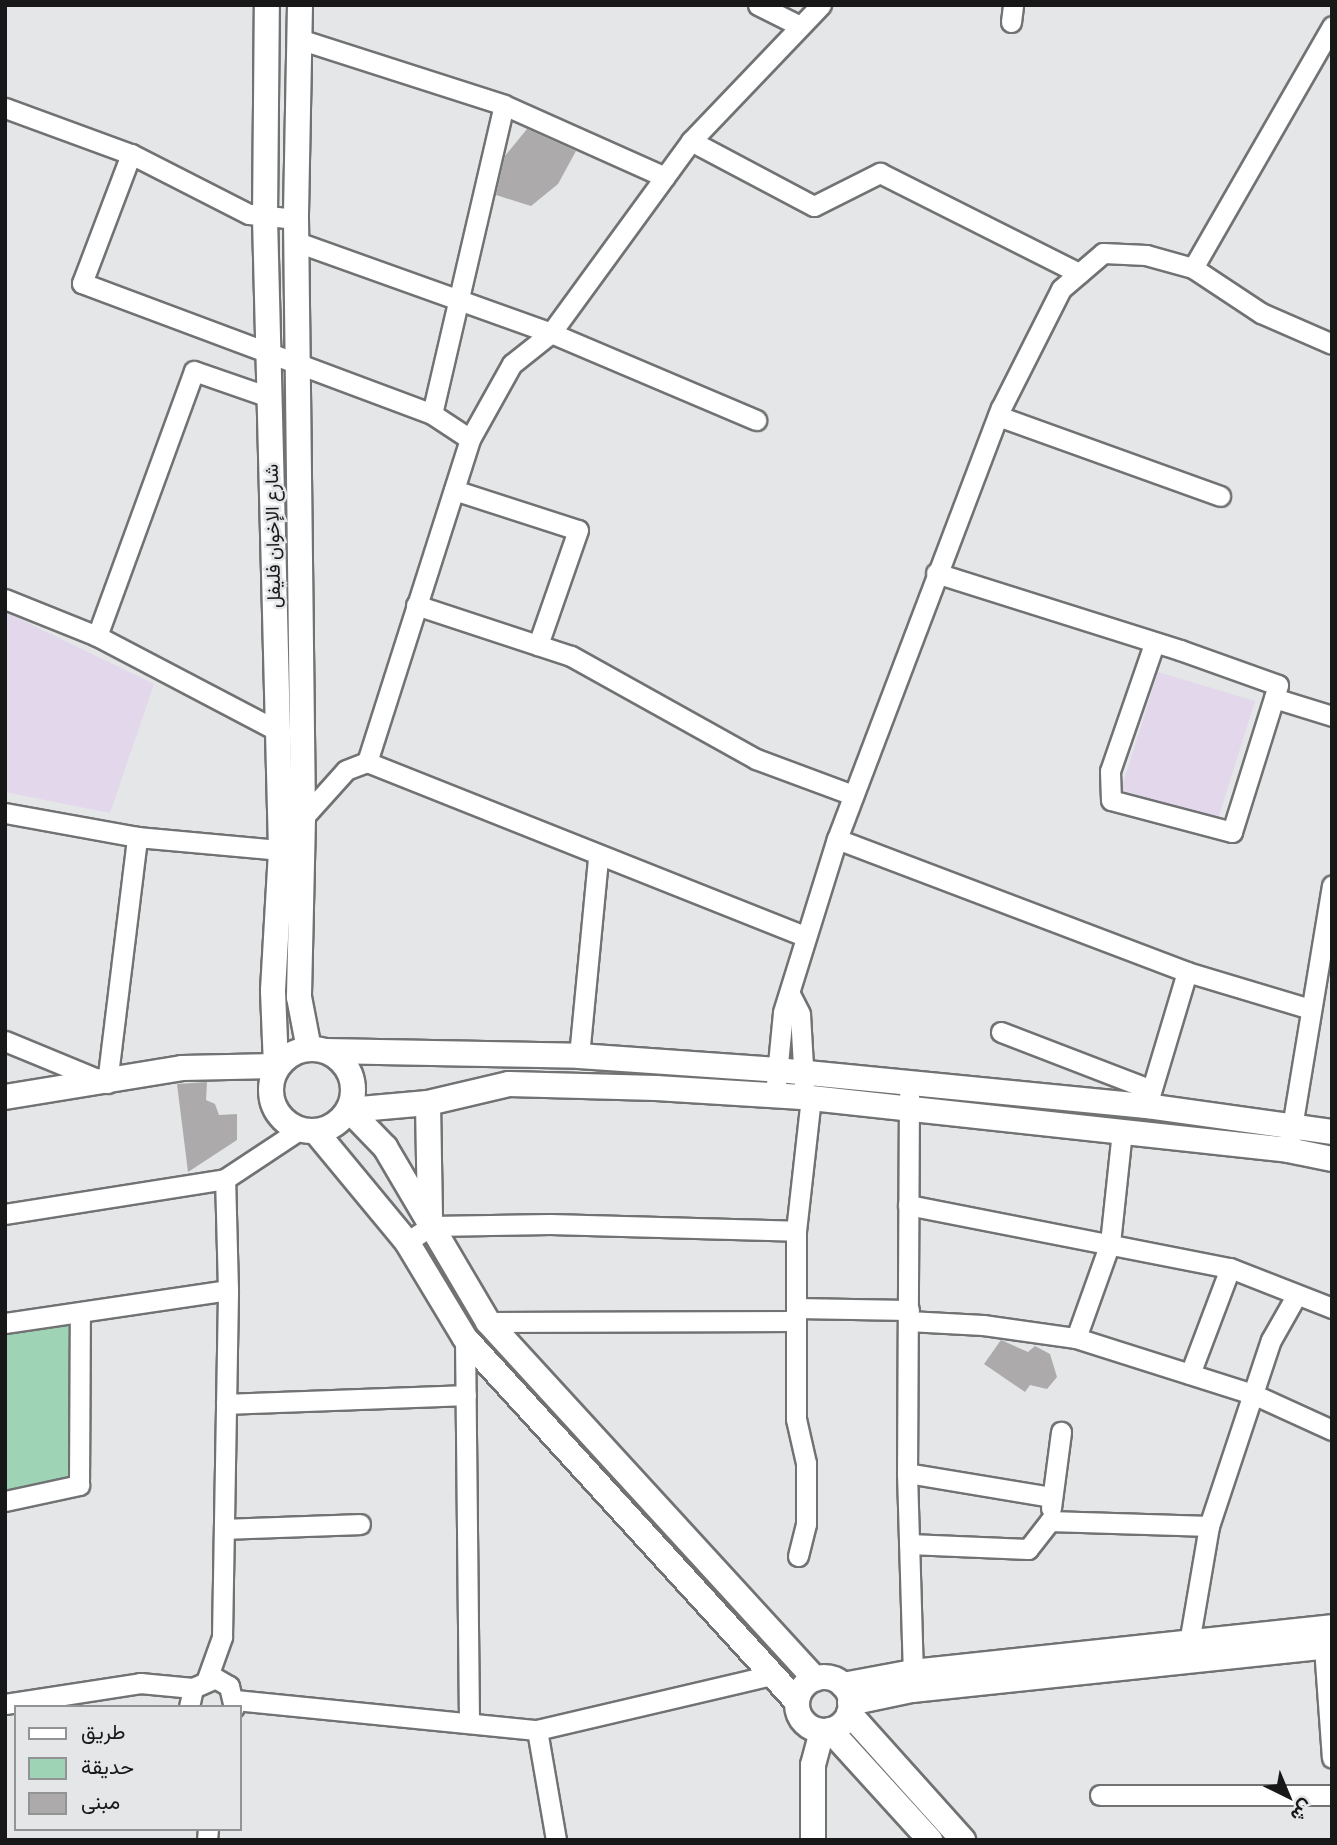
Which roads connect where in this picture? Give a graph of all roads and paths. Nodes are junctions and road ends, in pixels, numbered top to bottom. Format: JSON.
{"nodes":[{"id":1,"x":267,"y":5,"type":"edge"},
{"id":2,"x":300,"y":5,"type":"edge"},
{"id":3,"x":758,"y":5,"type":"edge"},
{"id":4,"x":821,"y":5,"type":"edge"},
{"id":5,"x":800,"y":26,"type":"junction"},
{"id":6,"x":1332,"y":26,"type":"edge"},
{"id":7,"x":299,"y":39,"type":"junction"},
{"id":8,"x":504,"y":105,"type":"junction"},
{"id":9,"x":6,"y":111,"type":"edge"},
{"id":10,"x":691,"y":141,"type":"junction"},
{"id":11,"x":131,"y":154,"type":"junction"},
{"id":12,"x":665,"y":177,"type":"junction"},
{"id":13,"x":265,"y":219,"type":"junction"},
{"id":14,"x":297,"y":230,"type":"junction"},
{"id":15,"x":1193,"y":268,"type":"junction"},
{"id":16,"x":1079,"y":273,"type":"junction"},
{"id":17,"x":459,"y":299,"type":"junction"},
{"id":18,"x":551,"y":333,"type":"junction"},
{"id":19,"x":1332,"y":344,"type":"edge"},
{"id":20,"x":268,"y":349,"type":"junction"},
{"id":21,"x":301,"y":367,"type":"junction"},
{"id":22,"x":269,"y":397,"type":"junction"},
{"id":23,"x":432,"y":414,"type":"junction"},
{"id":24,"x":998,"y":416,"type":"junction"},
{"id":25,"x":756,"y":420,"type":"dead end"},
{"id":26,"x":470,"y":439,"type":"junction"},
{"id":27,"x":454,"y":491,"type":"junction"},
{"id":28,"x":1220,"y":496,"type":"dead end"},
{"id":29,"x":936,"y":573,"type":"junction"},
{"id":30,"x":5,"y":599,"type":"edge"},
{"id":31,"x":416,"y":605,"type":"junction"},
{"id":32,"x":97,"y":636,"type":"junction"},
{"id":33,"x":1154,"y":644,"type":"junction"},
{"id":34,"x":538,"y":645,"type":"junction"},
{"id":35,"x":1274,"y":698,"type":"junction"},
{"id":36,"x":1332,"y":716,"type":"edge"},
{"id":37,"x":278,"y":731,"type":"junction"},
{"id":38,"x":368,"y":762,"type":"junction"},
{"id":39,"x":853,"y":795,"type":"junction"},
{"id":40,"x":5,"y":813,"type":"edge"},
{"id":41,"x":303,"y":818,"type":"junction"},
{"id":42,"x":137,"y":837,"type":"junction"},
{"id":43,"x":837,"y":839,"type":"junction"},
{"id":44,"x":281,"y":850,"type":"junction"},
{"id":45,"x":598,"y":857,"type":"junction"},
{"id":46,"x":1332,"y":885,"type":"edge"},
{"id":47,"x":805,"y":936,"type":"junction"},
{"id":48,"x":1187,"y":972,"type":"junction"},
{"id":49,"x":791,"y":996,"type":"junction"},
{"id":50,"x":1310,"y":1009,"type":"junction"},
{"id":51,"x":1001,"y":1032,"type":"dead end"},
{"id":52,"x":5,"y":1041,"type":"edge"},
{"id":53,"x":317,"y":1050,"type":"junction"},
{"id":54,"x":579,"y":1056,"type":"junction"},
{"id":55,"x":276,"y":1066,"type":"junction"},
{"id":56,"x":778,"y":1070,"type":"junction"},
{"id":57,"x":107,"y":1083,"type":"junction"},
{"id":58,"x":909,"y":1083,"type":"junction"},
{"id":59,"x":806,"y":1090,"type":"junction"},
{"id":60,"x":5,"y":1097,"type":"edge"},
{"id":61,"x":775,"y":1097,"type":"junction"},
{"id":62,"x":1149,"y":1098,"type":"junction"},
{"id":63,"x":428,"y":1103,"type":"junction"},
{"id":64,"x":349,"y":1110,"type":"junction"},
{"id":65,"x":908,"y":1110,"type":"junction"},
{"id":66,"x":1292,"y":1124,"type":"junction"},
{"id":67,"x":307,"y":1131,"type":"junction"},
{"id":68,"x":1122,"y":1131,"type":"junction"},
{"id":69,"x":1332,"y":1132,"type":"edge"},
{"id":70,"x":1288,"y":1150,"type":"junction"},
{"id":71,"x":1332,"y":1159,"type":"edge"},
{"id":72,"x":225,"y":1179,"type":"junction"},
{"id":73,"x":908,"y":1205,"type":"junction"},
{"id":74,"x":5,"y":1214,"type":"edge"},
{"id":75,"x":430,"y":1226,"type":"junction"},
{"id":76,"x":796,"y":1231,"type":"junction"},
{"id":77,"x":407,"y":1242,"type":"junction"},
{"id":78,"x":1110,"y":1243,"type":"junction"},
{"id":79,"x":1230,"y":1268,"type":"junction"},
{"id":80,"x":228,"y":1290,"type":"junction"},
{"id":81,"x":1296,"y":1296,"type":"junction"},
{"id":82,"x":1332,"y":1308,"type":"edge"},
{"id":83,"x":80,"y":1313,"type":"junction"},
{"id":84,"x":796,"y":1314,"type":"junction"},
{"id":85,"x":908,"y":1315,"type":"junction"},
{"id":86,"x":488,"y":1322,"type":"junction"},
{"id":87,"x":5,"y":1323,"type":"edge"},
{"id":88,"x":466,"y":1338,"type":"junction"},
{"id":89,"x":1076,"y":1338,"type":"junction"},
{"id":90,"x":1190,"y":1374,"type":"junction"},
{"id":91,"x":1253,"y":1394,"type":"junction"},
{"id":92,"x":466,"y":1395,"type":"junction"},
{"id":93,"x":226,"y":1404,"type":"junction"},
{"id":94,"x":1332,"y":1430,"type":"edge"},
{"id":95,"x":1061,"y":1432,"type":"dead end"},
{"id":96,"x":907,"y":1473,"type":"junction"},
{"id":97,"x":1052,"y":1497,"type":"junction"},
{"id":98,"x":5,"y":1501,"type":"edge"},
{"id":99,"x":1050,"y":1521,"type":"junction"},
{"id":100,"x":360,"y":1524,"type":"dead end"},
{"id":101,"x":1209,"y":1526,"type":"junction"},
{"id":102,"x":224,"y":1529,"type":"junction"},
{"id":103,"x":909,"y":1544,"type":"junction"},
{"id":104,"x":798,"y":1556,"type":"dead end"},
{"id":105,"x":1329,"y":1640,"type":"edge"},
{"id":106,"x":1189,"y":1643,"type":"junction"},
{"id":107,"x":913,"y":1672,"type":"junction"},
{"id":108,"x":775,"y":1674,"type":"junction"},
{"id":109,"x":815,"y":1679,"type":"junction"},
{"id":110,"x":196,"y":1691,"type":"edge"},
{"id":111,"x":797,"y":1700,"type":"junction"},
{"id":112,"x":847,"y":1700,"type":"junction"},
{"id":113,"x":235,"y":1703,"type":"edge"},
{"id":114,"x":5,"y":1704,"type":"edge"},
{"id":115,"x":469,"y":1723,"type":"junction"},
{"id":116,"x":537,"y":1730,"type":"junction"},
{"id":117,"x":826,"y":1731,"type":"junction"},
{"id":118,"x":1332,"y":1758,"type":"edge"},
{"id":119,"x":1100,"y":1795,"type":"dead end"},
{"id":120,"x":1332,"y":1795,"type":"edge"},
{"id":121,"x":556,"y":1840,"type":"edge"},
{"id":122,"x":814,"y":1840,"type":"edge"},
{"id":123,"x":930,"y":1840,"type":"edge"},
{"id":124,"x":963,"y":1840,"type":"edge"}],
"edges":[{"from":1,"to":13,"type":"main road","name":"شارع الإخوان فليفل"},
{"from":2,"to":7,"type":"main road","name":"شارع الإخوان فليفل"},
{"from":3,"to":5,"type":"street"},
{"from":4,"to":5,"type":"street"},
{"from":5,"to":10,"type":"street"},
{"from":6,"to":15,"type":"street"},
{"from":7,"to":8,"type":"street"},
{"from":7,"to":14,"type":"main road","name":"شارع الإخوان فليفل"},
{"from":8,"to":12,"type":"street"},
{"from":8,"to":17,"type":"street"},
{"from":9,"to":11,"type":"street"},
{"from":10,"to":12,"type":"street"},
{"from":10,"to":16,"type":"street"},
{"from":11,"to":13,"type":"street"},
{"from":11,"to":20,"type":"street"},
{"from":12,"to":18,"type":"street"},
{"from":13,"to":14,"type":"street"},
{"from":13,"to":20,"type":"main road","name":"شارع الإخوان فليفل"},
{"from":14,"to":17,"type":"street"},
{"from":14,"to":21,"type":"main road","name":"شارع الإخوان فليفل"},
{"from":15,"to":16,"type":"street"},
{"from":15,"to":19,"type":"street"},
{"from":16,"to":24,"type":"street"},
{"from":17,"to":18,"type":"street"},
{"from":17,"to":23,"type":"street"},
{"from":18,"to":25,"type":"street"},
{"from":18,"to":26,"type":"street"},
{"from":20,"to":21,"type":"street"},
{"from":20,"to":22,"type":"main road","name":"شارع الإخوان فليفل"},
{"from":21,"to":23,"type":"street"},
{"from":21,"to":41,"type":"main road","name":"شارع الإخوان فليفل"},
{"from":22,"to":32,"type":"street"},
{"from":22,"to":37,"type":"main road","name":"شارع الإخوان فليفل"},
{"from":23,"to":26,"type":"street"},
{"from":24,"to":28,"type":"street"},
{"from":24,"to":29,"type":"street"},
{"from":26,"to":27,"type":"street"},
{"from":27,"to":31,"type":"street"},
{"from":27,"to":34,"type":"street"},
{"from":29,"to":33,"type":"street"},
{"from":29,"to":39,"type":"street"},
{"from":30,"to":32,"type":"street"},
{"from":31,"to":34,"type":"street"},
{"from":31,"to":38,"type":"street"},
{"from":32,"to":37,"type":"street"},
{"from":33,"to":35,"type":"street"},
{"from":33,"to":35,"type":"street"},
{"from":34,"to":39,"type":"street"},
{"from":35,"to":36,"type":"street"},
{"from":37,"to":44,"type":"main road","name":"شارع الإخوان فليفل"},
{"from":38,"to":41,"type":"street"},
{"from":38,"to":45,"type":"street"},
{"from":39,"to":43,"type":"street"},
{"from":40,"to":42,"type":"street"},
{"from":41,"to":53,"type":"main road","name":"شارع الإخوان فليفل"},
{"from":42,"to":44,"type":"street"},
{"from":42,"to":57,"type":"street"},
{"from":43,"to":47,"type":"street"},
{"from":43,"to":48,"type":"street"},
{"from":44,"to":55,"type":"main road","name":"شارع الإخوان فليفل"},
{"from":45,"to":47,"type":"street"},
{"from":45,"to":54,"type":"street"},
{"from":46,"to":50,"type":"street"},
{"from":47,"to":49,"type":"street"},
{"from":48,"to":50,"type":"street"},
{"from":48,"to":62,"type":"street"},
{"from":49,"to":56,"type":"street"},
{"from":49,"to":59,"type":"street"},
{"from":50,"to":66,"type":"street"},
{"from":51,"to":62,"type":"street"},
{"from":52,"to":57,"type":"street"},
{"from":53,"to":54,"type":"main road"},
{"from":53,"to":55,"type":"main road"},
{"from":53,"to":64,"type":"main road"},
{"from":54,"to":56,"type":"main road"},
{"from":55,"to":57,"type":"main road"},
{"from":55,"to":67,"type":"main road"},
{"from":56,"to":59,"type":"main road"},
{"from":56,"to":61,"type":"street"},
{"from":57,"to":60,"type":"main road"},
{"from":58,"to":59,"type":"main road"},
{"from":58,"to":62,"type":"main road"},
{"from":58,"to":65,"type":"street"},
{"from":59,"to":61,"type":"main road"},
{"from":59,"to":65,"type":"main road"},
{"from":59,"to":76,"type":"street"},
{"from":61,"to":63,"type":"main road"},
{"from":62,"to":66,"type":"main road"},
{"from":63,"to":64,"type":"main road"},
{"from":63,"to":75,"type":"main road"},
{"from":64,"to":67,"type":"main road"},
{"from":64,"to":75,"type":"main road"},
{"from":65,"to":68,"type":"main road"},
{"from":65,"to":73,"type":"street"},
{"from":66,"to":69,"type":"main road"},
{"from":66,"to":70,"type":"street"},
{"from":67,"to":72,"type":"street"},
{"from":67,"to":77,"type":"main road"},
{"from":68,"to":70,"type":"main road"},
{"from":68,"to":78,"type":"street"},
{"from":70,"to":71,"type":"main road"},
{"from":72,"to":74,"type":"street"},
{"from":72,"to":80,"type":"street"},
{"from":73,"to":78,"type":"street"},
{"from":73,"to":85,"type":"street"},
{"from":75,"to":76,"type":"street"},
{"from":75,"to":77,"type":"street"},
{"from":75,"to":86,"type":"main road"},
{"from":76,"to":84,"type":"street"},
{"from":77,"to":88,"type":"main road"},
{"from":78,"to":79,"type":"street"},
{"from":78,"to":89,"type":"street"},
{"from":79,"to":81,"type":"street"},
{"from":79,"to":90,"type":"street"},
{"from":80,"to":83,"type":"street"},
{"from":80,"to":93,"type":"street"},
{"from":81,"to":82,"type":"street"},
{"from":81,"to":91,"type":"street"},
{"from":83,"to":87,"type":"street"},
{"from":83,"to":98,"type":"street"},
{"from":84,"to":85,"type":"street"},
{"from":84,"to":86,"type":"street"},
{"from":84,"to":104,"type":"street"},
{"from":85,"to":89,"type":"street"},
{"from":85,"to":96,"type":"street"},
{"from":86,"to":109,"type":"main road"},
{"from":88,"to":92,"type":"street"},
{"from":88,"to":108,"type":"main road"},
{"from":89,"to":90,"type":"street"},
{"from":90,"to":91,"type":"street"},
{"from":91,"to":94,"type":"street"},
{"from":91,"to":101,"type":"street"},
{"from":92,"to":93,"type":"street"},
{"from":92,"to":115,"type":"street"},
{"from":93,"to":102,"type":"street"},
{"from":95,"to":97,"type":"street"},
{"from":96,"to":97,"type":"street"},
{"from":96,"to":103,"type":"street"},
{"from":97,"to":99,"type":"street"},
{"from":99,"to":101,"type":"street"},
{"from":99,"to":103,"type":"street"},
{"from":100,"to":102,"type":"street"},
{"from":101,"to":106,"type":"street"},
{"from":102,"to":110,"type":"street"},
{"from":103,"to":107,"type":"street"},
{"from":105,"to":106,"type":"main road"},
{"from":105,"to":112,"type":"main road"},
{"from":105,"to":118,"type":"street"},
{"from":106,"to":107,"type":"main road"},
{"from":107,"to":112,"type":"main road"},
{"from":108,"to":111,"type":"main road"},
{"from":108,"to":116,"type":"street"},
{"from":109,"to":111,"type":"main road"},
{"from":109,"to":112,"type":"main road"},
{"from":110,"to":113,"type":"street"},
{"from":110,"to":114,"type":"street"},
{"from":111,"to":117,"type":"main road"},
{"from":112,"to":117,"type":"main road"},
{"from":112,"to":124,"type":"main road"},
{"from":113,"to":115,"type":"street"},
{"from":115,"to":116,"type":"street"},
{"from":116,"to":121,"type":"street"},
{"from":117,"to":122,"type":"main road"},
{"from":117,"to":123,"type":"main road"},
{"from":119,"to":120,"type":"street"}]}
